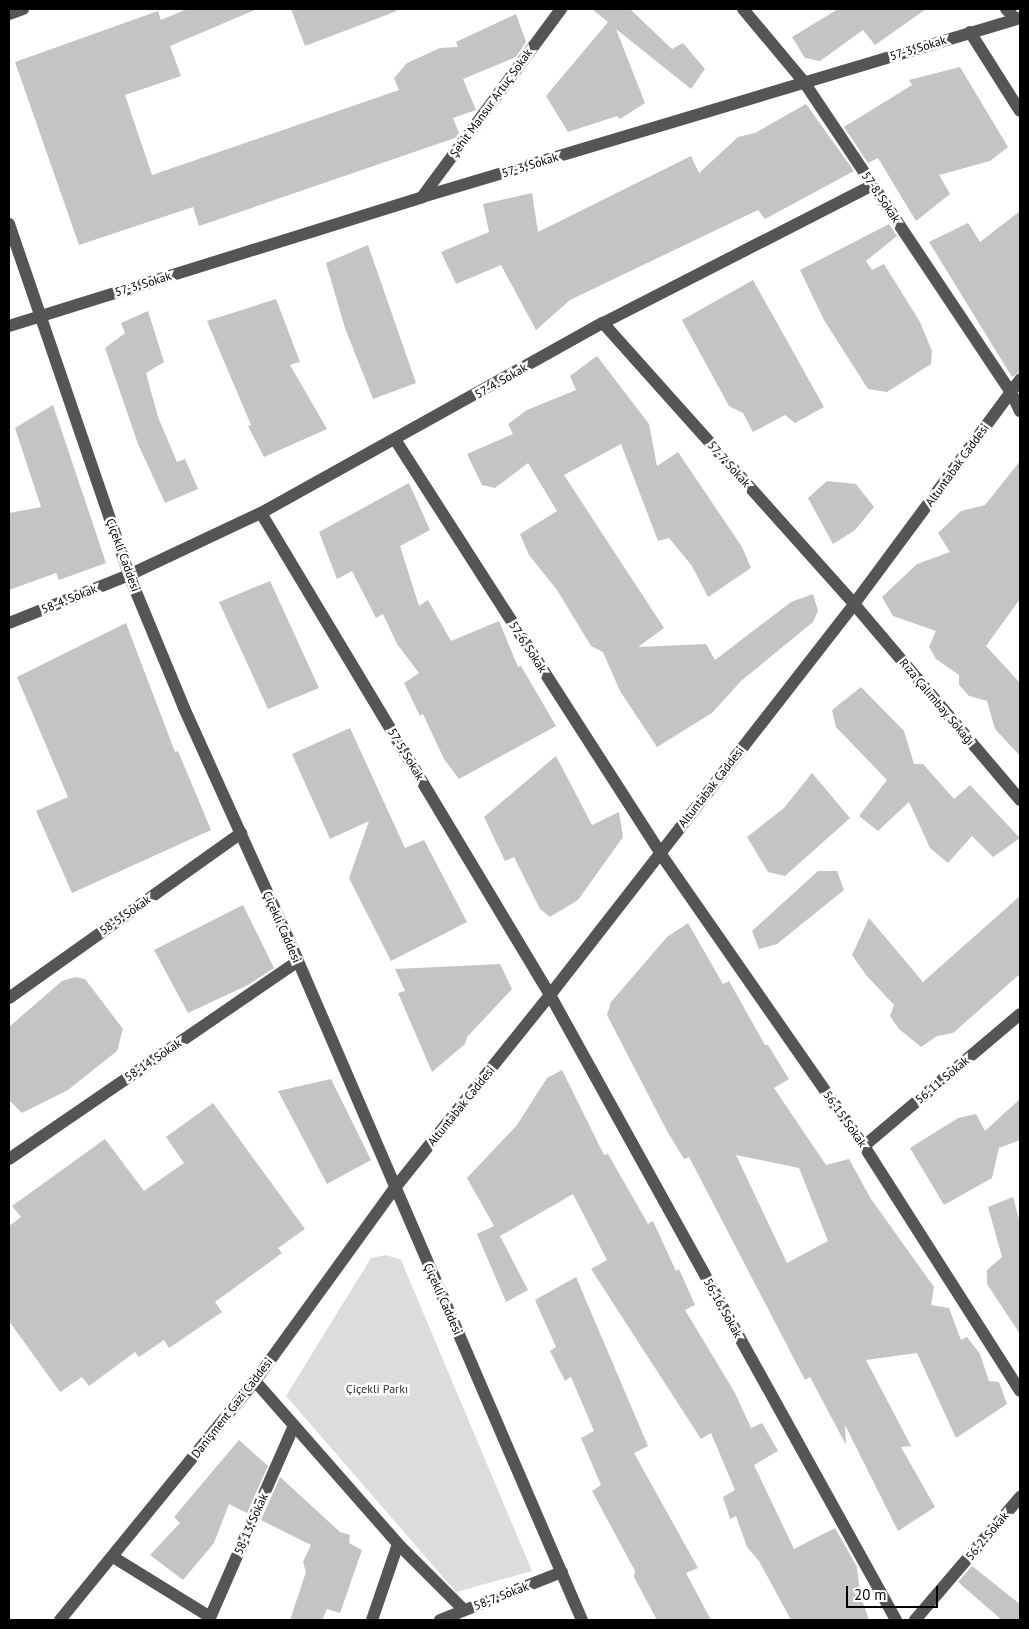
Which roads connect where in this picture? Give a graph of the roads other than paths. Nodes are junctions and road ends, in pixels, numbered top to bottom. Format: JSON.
{"nodes":[{"id":1,"x":23,"y":9,"type":"edge"},
{"id":2,"x":561,"y":9,"type":"edge"},
{"id":3,"x":743,"y":9,"type":"edge"},
{"id":4,"x":1006,"y":9,"type":"edge"},
{"id":5,"x":9,"y":14,"type":"edge"},
{"id":6,"x":1018,"y":18,"type":"edge"},
{"id":7,"x":970,"y":32,"type":"junction"},
{"id":8,"x":804,"y":82,"type":"junction"},
{"id":9,"x":1020,"y":111,"type":"edge"},
{"id":10,"x":872,"y":185,"type":"junction"},
{"id":11,"x":422,"y":197,"type":"junction"},
{"id":12,"x":9,"y":224,"type":"edge"},
{"id":13,"x":41,"y":316,"type":"junction"},
{"id":14,"x":603,"y":323,"type":"junction"},
{"id":15,"x":9,"y":326,"type":"edge"},
{"id":16,"x":1020,"y":380,"type":"edge"},
{"id":17,"x":1011,"y":392,"type":"junction"},
{"id":18,"x":1020,"y":411,"type":"edge"},
{"id":19,"x":396,"y":441,"type":"junction"},
{"id":20,"x":261,"y":514,"type":"junction"},
{"id":21,"x":129,"y":575,"type":"junction"},
{"id":22,"x":854,"y":604,"type":"junction"},
{"id":23,"x":9,"y":623,"type":"edge"},
{"id":24,"x":1020,"y":800,"type":"edge"},
{"id":25,"x":241,"y":833,"type":"junction"},
{"id":26,"x":660,"y":853,"type":"junction"},
{"id":27,"x":298,"y":961,"type":"junction"},
{"id":28,"x":550,"y":995,"type":"junction"},
{"id":29,"x":9,"y":998,"type":"edge"},
{"id":30,"x":1020,"y":1014,"type":"edge"},
{"id":31,"x":864,"y":1146,"type":"junction"},
{"id":32,"x":9,"y":1158,"type":"edge"},
{"id":33,"x":394,"y":1189,"type":"junction"},
{"id":34,"x":255,"y":1381,"type":"junction"},
{"id":35,"x":1020,"y":1391,"type":"edge"},
{"id":36,"x":292,"y":1428,"type":"junction"},
{"id":37,"x":1020,"y":1497,"type":"edge"},
{"id":38,"x":398,"y":1544,"type":"junction"},
{"id":39,"x":113,"y":1557,"type":"junction"},
{"id":40,"x":562,"y":1572,"type":"junction"},
{"id":41,"x":464,"y":1610,"type":"junction"},
{"id":42,"x":210,"y":1618,"type":"edge"},
{"id":43,"x":60,"y":1620,"type":"edge"},
{"id":44,"x":372,"y":1620,"type":"edge"},
{"id":45,"x":440,"y":1620,"type":"edge"},
{"id":46,"x":582,"y":1620,"type":"edge"},
{"id":47,"x":896,"y":1620,"type":"edge"},
{"id":48,"x":915,"y":1620,"type":"edge"}],
"edges":[{"from":1,"to":5,"type":"street"},
{"from":2,"to":11,"type":"street","name":"Şehit Mansur Artuç Sokak"},
{"from":3,"to":8,"type":"street","name":"57-8. Sokak"},
{"from":4,"to":6,"type":"street"},
{"from":6,"to":7,"type":"street","name":"57-3. Sokak"},
{"from":7,"to":8,"type":"street","name":"57-3. Sokak"},
{"from":7,"to":9,"type":"street"},
{"from":8,"to":10,"type":"street","name":"57-8. Sokak"},
{"from":8,"to":11,"type":"street","name":"57-3. Sokak"},
{"from":10,"to":14,"type":"street","name":"57-4. Sokak"},
{"from":10,"to":17,"type":"street","name":"57-8. Sokak"},
{"from":11,"to":13,"type":"street","name":"57-3. Sokak"},
{"from":12,"to":13,"type":"street","name":"Çiçekli Caddesi"},
{"from":13,"to":15,"type":"street","name":"57-3. Sokak"},
{"from":13,"to":21,"type":"street","name":"Çiçekli Caddesi"},
{"from":14,"to":19,"type":"street","name":"57-4. Sokak"},
{"from":14,"to":22,"type":"street","name":"57-7. Sokak"},
{"from":16,"to":17,"type":"street","name":"Altuntabak Caddesi"},
{"from":17,"to":18,"type":"street","name":"57-8. Sokak"},
{"from":17,"to":22,"type":"street","name":"Altuntabak Caddesi"},
{"from":19,"to":20,"type":"street","name":"57-4. Sokak"},
{"from":19,"to":26,"type":"street","name":"57-6. Sokak"},
{"from":20,"to":21,"type":"street","name":"57-4. Sokak"},
{"from":20,"to":28,"type":"street","name":"57-5. Sokak"},
{"from":21,"to":23,"type":"street","name":"58-4. Sokak"},
{"from":21,"to":25,"type":"street","name":"Çiçekli Caddesi"},
{"from":22,"to":24,"type":"street","name":"Rıza Çalımbay Sokağı"},
{"from":22,"to":26,"type":"street","name":"Altuntabak Caddesi"},
{"from":25,"to":27,"type":"street","name":"Çiçekli Caddesi"},
{"from":25,"to":29,"type":"street","name":"58-5. Sokak"},
{"from":26,"to":28,"type":"street","name":"Altuntabak Caddesi"},
{"from":26,"to":31,"type":"street","name":"56-15. Sokak"},
{"from":27,"to":32,"type":"street","name":"58-14. Sokak"},
{"from":27,"to":33,"type":"street","name":"Çiçekli Caddesi"},
{"from":28,"to":33,"type":"street","name":"Altuntabak Caddesi"},
{"from":28,"to":47,"type":"street","name":"56-16. Sokak"},
{"from":30,"to":31,"type":"street","name":"56-11. Sokak"},
{"from":31,"to":35,"type":"street","name":"56-15. Sokak"},
{"from":33,"to":34,"type":"street","name":"Danişment Gazi Caddesi"},
{"from":33,"to":40,"type":"street","name":"Çiçekli Caddesi"},
{"from":34,"to":36,"type":"street"},
{"from":34,"to":39,"type":"street","name":"Danişment Gazi Caddesi"},
{"from":36,"to":38,"type":"street"},
{"from":36,"to":42,"type":"street","name":"58-13. Sokak"},
{"from":37,"to":48,"type":"street","name":"56-2. Sokak"},
{"from":38,"to":41,"type":"street"},
{"from":38,"to":44,"type":"street"},
{"from":39,"to":42,"type":"street"},
{"from":39,"to":43,"type":"street","name":"Danişment Gazi Caddesi"},
{"from":40,"to":41,"type":"street","name":"58-7. Sokak"},
{"from":40,"to":46,"type":"street","name":"Çiçekli Caddesi"},
{"from":41,"to":45,"type":"street","name":"58-7. Sokak"}]}
